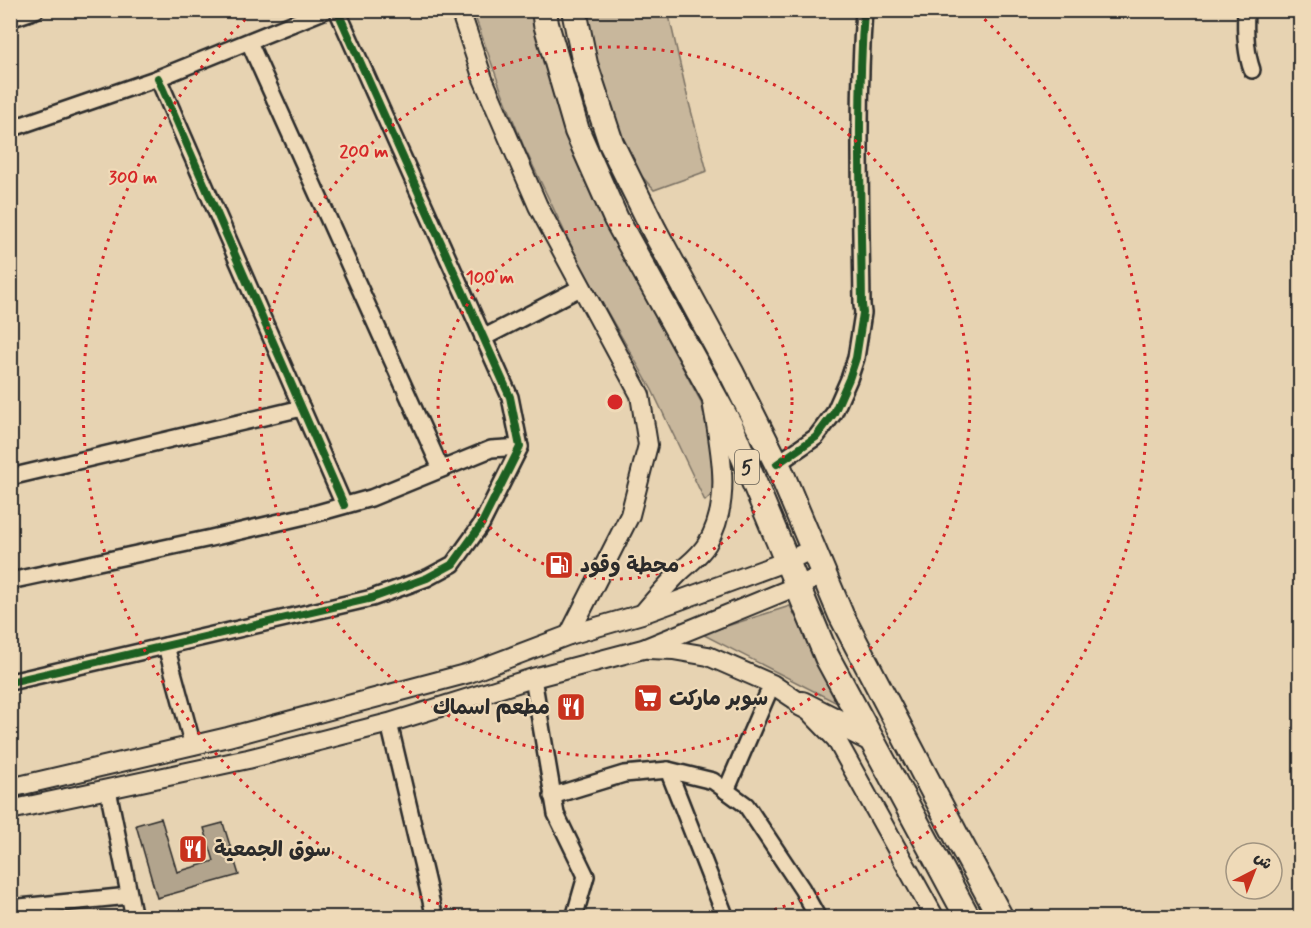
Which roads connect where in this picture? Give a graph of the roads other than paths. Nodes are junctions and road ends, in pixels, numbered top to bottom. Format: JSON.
{"nodes":[{"id":1,"x":36,"y":10,"type":"edge"},
{"id":2,"x":326,"y":10,"type":"edge"},
{"id":3,"x":337,"y":10,"type":"edge"},
{"id":4,"x":460,"y":10,"type":"edge"},
{"id":5,"x":544,"y":10,"type":"edge"},
{"id":6,"x":573,"y":10,"type":"edge"},
{"id":7,"x":864,"y":10,"type":"edge"},
{"id":8,"x":1246,"y":10,"type":"edge"},
{"id":9,"x":10,"y":19,"type":"edge"},
{"id":10,"x":249,"y":42,"type":"junction"},
{"id":11,"x":1252,"y":70,"type":"dead end"},
{"id":12,"x":158,"y":78,"type":"junction"},
{"id":13,"x":10,"y":129,"type":"edge"},
{"id":14,"x":582,"y":287,"type":"junction"},
{"id":15,"x":483,"y":338,"type":"junction"},
{"id":16,"x":710,"y":390,"type":"junction"},
{"id":17,"x":302,"y":408,"type":"junction"},
{"id":18,"x":520,"y":447,"type":"junction"},
{"id":19,"x":777,"y":464,"type":"junction"},
{"id":20,"x":441,"y":470,"type":"junction"},
{"id":21,"x":10,"y":477,"type":"edge"},
{"id":22,"x":345,"y":506,"type":"junction"},
{"id":23,"x":813,"y":549,"type":"junction"},
{"id":24,"x":787,"y":561,"type":"junction"},
{"id":25,"x":824,"y":575,"type":"junction"},
{"id":26,"x":10,"y":581,"type":"edge"},
{"id":27,"x":797,"y":585,"type":"junction"},
{"id":28,"x":642,"y":614,"type":"junction"},
{"id":29,"x":569,"y":635,"type":"junction"},
{"id":30,"x":166,"y":646,"type":"junction"},
{"id":31,"x":643,"y":649,"type":"junction"},
{"id":32,"x":533,"y":678,"type":"junction"},
{"id":33,"x":10,"y":682,"type":"edge"},
{"id":34,"x":772,"y":684,"type":"junction"},
{"id":35,"x":378,"y":698,"type":"junction"},
{"id":36,"x":802,"y":704,"type":"junction"},
{"id":37,"x":385,"y":724,"type":"junction"},
{"id":38,"x":871,"y":739,"type":"junction"},
{"id":39,"x":193,"y":746,"type":"junction"},
{"id":40,"x":668,"y":770,"type":"junction"},
{"id":41,"x":10,"y":788,"type":"edge"},
{"id":42,"x":108,"y":790,"type":"junction"},
{"id":43,"x":726,"y":791,"type":"junction"},
{"id":44,"x":552,"y":796,"type":"junction"},
{"id":45,"x":10,"y":810,"type":"edge"},
{"id":46,"x":129,"y":896,"type":"junction"},
{"id":47,"x":66,"y":902,"type":"junction"},
{"id":48,"x":10,"y":908,"type":"edge"},
{"id":49,"x":725,"y":916,"type":"edge"},
{"id":50,"x":60,"y":918,"type":"edge"},
{"id":51,"x":134,"y":918,"type":"edge"},
{"id":52,"x":435,"y":918,"type":"edge"},
{"id":53,"x":574,"y":918,"type":"edge"},
{"id":54,"x":818,"y":918,"type":"edge"},
{"id":55,"x":934,"y":918,"type":"edge"},
{"id":56,"x":968,"y":918,"type":"edge"},
{"id":57,"x":1001,"y":918,"type":"edge"}],
"edges":[{"from":1,"to":9,"type":"street"},
{"from":2,"to":10,"type":"street"},
{"from":3,"to":15,"type":"street"},
{"from":4,"to":14,"type":"street"},
{"from":5,"to":16,"type":"highway","number":"5"},
{"from":6,"to":19,"type":"highway","number":"5"},
{"from":7,"to":19,"type":"street"},
{"from":8,"to":11,"type":"street"},
{"from":10,"to":12,"type":"street"},
{"from":10,"to":20,"type":"street"},
{"from":12,"to":13,"type":"street"},
{"from":12,"to":17,"type":"street"},
{"from":14,"to":15,"type":"street"},
{"from":14,"to":29,"type":"street"},
{"from":15,"to":18,"type":"street"},
{"from":16,"to":24,"type":"highway","number":"5"},
{"from":16,"to":28,"type":"street"},
{"from":17,"to":21,"type":"street"},
{"from":17,"to":22,"type":"street"},
{"from":18,"to":20,"type":"street"},
{"from":18,"to":30,"type":"street"},
{"from":19,"to":23,"type":"highway","number":"5"},
{"from":20,"to":22,"type":"street"},
{"from":22,"to":26,"type":"street"},
{"from":23,"to":24,"type":"street"},
{"from":23,"to":25,"type":"highway","number":"5"},
{"from":24,"to":27,"type":"highway","number":"5"},
{"from":24,"to":28,"type":"street"},
{"from":25,"to":27,"type":"street"},
{"from":25,"to":57,"type":"highway","number":"5"},
{"from":27,"to":31,"type":"street"},
{"from":27,"to":38,"type":"highway","number":"5"},
{"from":28,"to":29,"type":"street"},
{"from":29,"to":35,"type":"street"},
{"from":30,"to":33,"type":"street"},
{"from":30,"to":39,"type":"street"},
{"from":31,"to":32,"type":"street"},
{"from":31,"to":34,"type":"street"},
{"from":32,"to":37,"type":"street"},
{"from":32,"to":44,"type":"street"},
{"from":34,"to":36,"type":"street"},
{"from":34,"to":43,"type":"street"},
{"from":35,"to":37,"type":"street"},
{"from":35,"to":39,"type":"street"},
{"from":36,"to":38,"type":"highway"},
{"from":36,"to":55,"type":"street"},
{"from":37,"to":42,"type":"street"},
{"from":37,"to":52,"type":"street"},
{"from":38,"to":56,"type":"highway","number":"5"},
{"from":39,"to":41,"type":"street"},
{"from":40,"to":43,"type":"street"},
{"from":40,"to":44,"type":"street"},
{"from":40,"to":49,"type":"street"},
{"from":42,"to":45,"type":"street"},
{"from":42,"to":46,"type":"street"},
{"from":43,"to":54,"type":"street"},
{"from":44,"to":53,"type":"street"},
{"from":46,"to":47,"type":"street"},
{"from":46,"to":51,"type":"street"},
{"from":47,"to":48,"type":"street"},
{"from":47,"to":50,"type":"street"}]}
